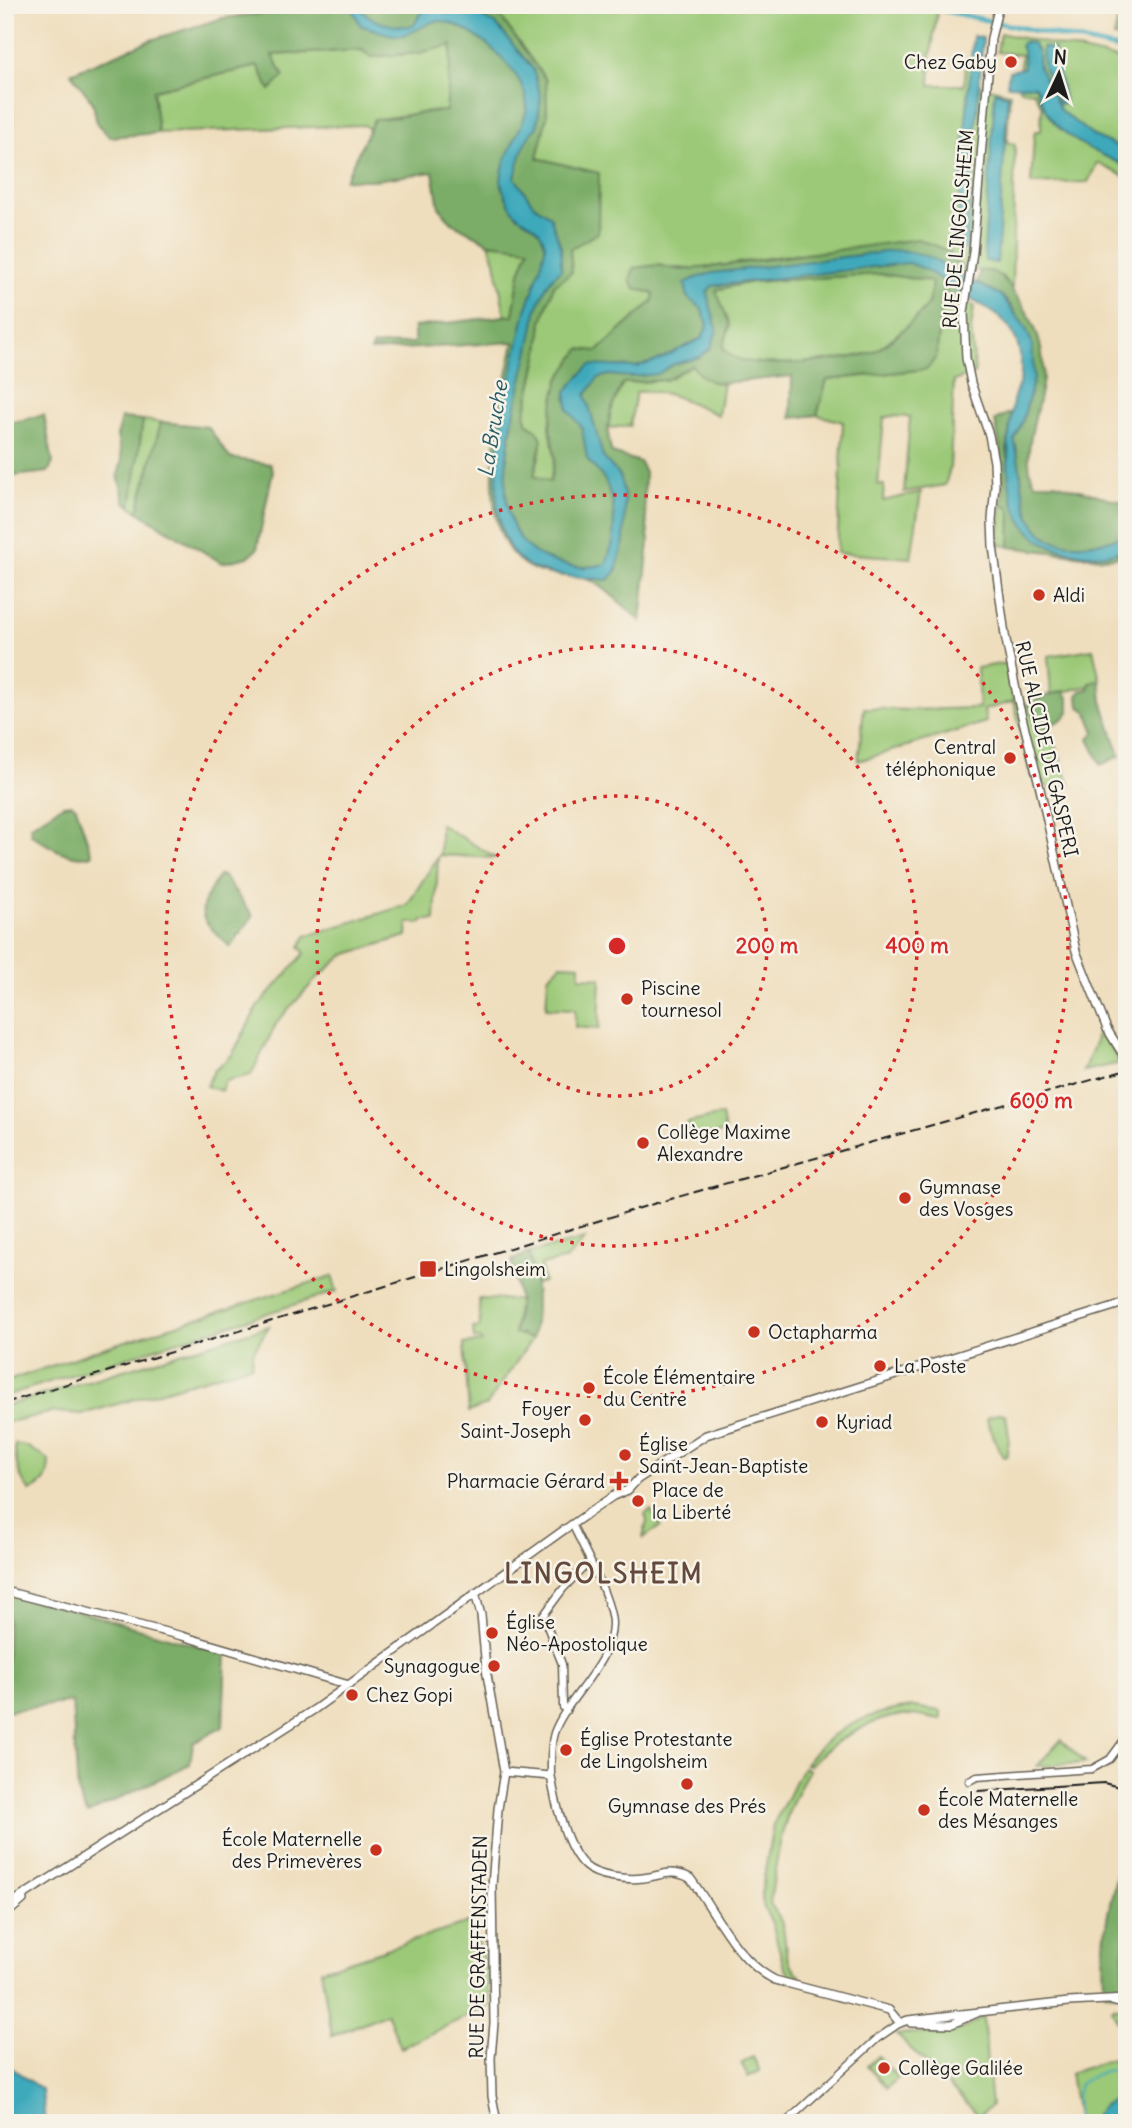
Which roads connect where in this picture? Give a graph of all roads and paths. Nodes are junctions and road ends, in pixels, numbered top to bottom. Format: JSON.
{"nodes":[{"id":1,"x":999,"y":5,"type":"edge"},
{"id":2,"x":994,"y":552,"type":"joint"},
{"id":3,"x":1127,"y":1061,"type":"edge"},
{"id":4,"x":1127,"y":1302,"type":"edge"},
{"id":5,"x":572,"y":1524,"type":"junction"},
{"id":6,"x":589,"y":1562,"type":"junction"},
{"id":7,"x":5,"y":1591,"type":"edge"},
{"id":8,"x":475,"y":1593,"type":"junction"},
{"id":9,"x":351,"y":1683,"type":"junction"},
{"id":10,"x":566,"y":1711,"type":"junction"},
{"id":11,"x":1127,"y":1736,"type":"edge"},
{"id":12,"x":505,"y":1774,"type":"junction"},
{"id":13,"x":551,"y":1778,"type":"junction"},
{"id":14,"x":969,"y":1781,"type":"dead end"},
{"id":15,"x":6,"y":1910,"type":"edge"},
{"id":16,"x":1127,"y":1999,"type":"edge"},
{"id":17,"x":1104,"y":2000,"type":"junction"},
{"id":18,"x":1127,"y":2005,"type":"edge"},
{"id":19,"x":900,"y":2023,"type":"junction"},
{"id":20,"x":497,"y":2123,"type":"edge"},
{"id":21,"x":785,"y":2123,"type":"edge"}],
"edges":[{"from":1,"to":2,"type":"main road","name":"RUE DE LINGOLSHEIM"},
{"from":2,"to":3,"type":"main road","name":"RUE ALCIDE DE GASPERI"},
{"from":4,"to":5,"type":"main road"},
{"from":5,"to":6,"type":"street"},
{"from":5,"to":8,"type":"main road"},
{"from":6,"to":10,"type":"street"},
{"from":6,"to":10,"type":"street"},
{"from":7,"to":9,"type":"main road"},
{"from":8,"to":9,"type":"main road"},
{"from":8,"to":12,"type":"main road"},
{"from":9,"to":15,"type":"main road"},
{"from":10,"to":13,"type":"street"},
{"from":11,"to":14,"type":"street"},
{"from":12,"to":13,"type":"main road"},
{"from":12,"to":20,"type":"main road","name":"RUE DE GRAFFENSTADEN"},
{"from":13,"to":19,"type":"main road"},
{"from":16,"to":17,"type":"main road"},
{"from":17,"to":18,"type":"main road"},
{"from":17,"to":19,"type":"main road"},
{"from":19,"to":21,"type":"street"}]}
